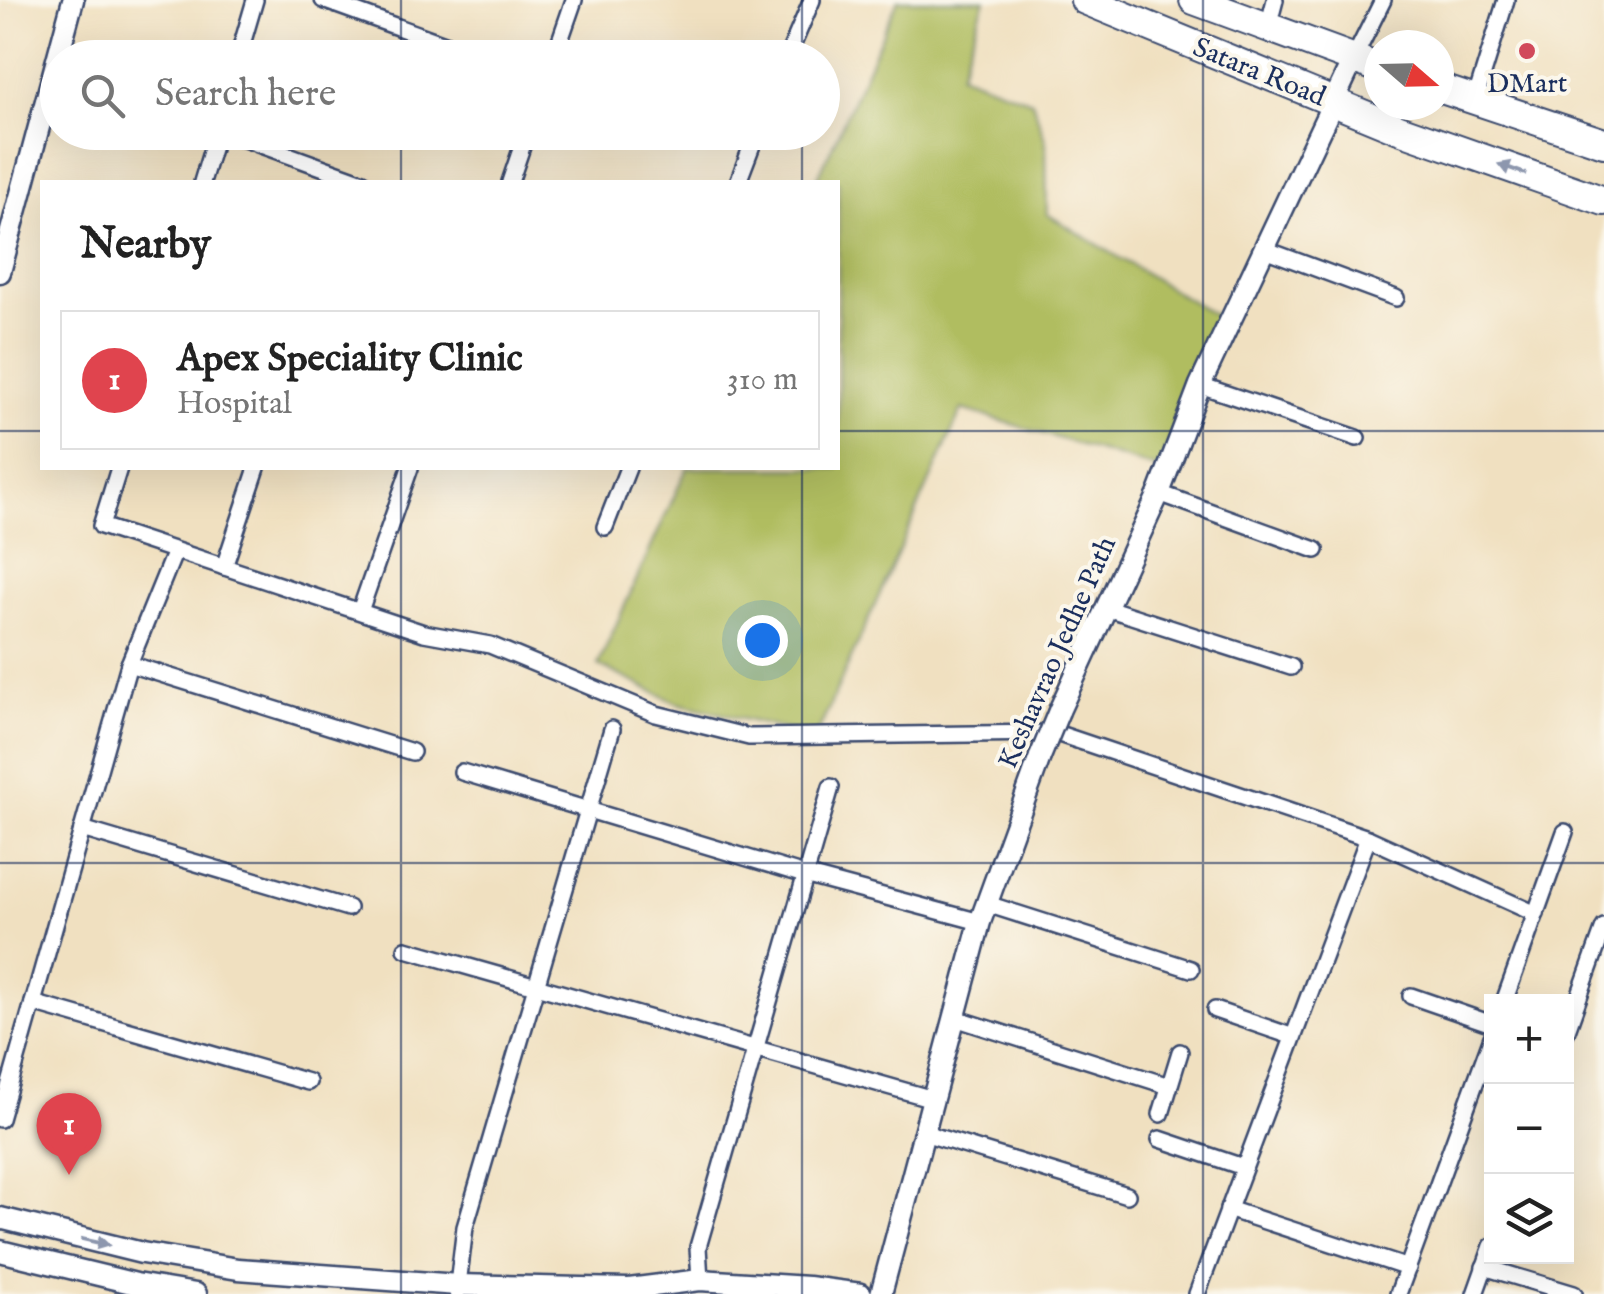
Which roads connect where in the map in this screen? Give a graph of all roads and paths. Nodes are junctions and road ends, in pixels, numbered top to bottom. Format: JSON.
{"nodes":[{"id":1,"x":73,"y":0,"type":"edge"},
{"id":2,"x":255,"y":0,"type":"edge"},
{"id":3,"x":324,"y":0,"type":"edge"},
{"id":4,"x":574,"y":0,"type":"edge"},
{"id":5,"x":812,"y":0,"type":"edge"},
{"id":6,"x":1085,"y":0,"type":"edge"},
{"id":7,"x":1384,"y":0,"type":"edge"},
{"id":8,"x":1506,"y":0,"type":"edge"},
{"id":9,"x":1196,"y":1,"type":"edge"},
{"id":10,"x":1272,"y":13,"type":"edge"},
{"id":11,"x":1375,"y":30,"type":"edge"},
{"id":12,"x":62,"y":40,"type":"edge"},
{"id":13,"x":243,"y":40,"type":"edge"},
{"id":14,"x":434,"y":40,"type":"edge"},
{"id":15,"x":560,"y":40,"type":"edge"},
{"id":16,"x":795,"y":40,"type":"edge"},
{"id":17,"x":1364,"y":62,"type":"edge"},
{"id":18,"x":1364,"y":65,"type":"edge"},
{"id":19,"x":1454,"y":93,"type":"edge"},
{"id":20,"x":1475,"y":100,"type":"junction"},
{"id":21,"x":1333,"y":103,"type":"junction"},
{"id":22,"x":40,"y":123,"type":"edge"},
{"id":23,"x":1604,"y":143,"type":"edge"},
{"id":24,"x":212,"y":150,"type":"edge"},
{"id":25,"x":273,"y":150,"type":"edge"},
{"id":26,"x":521,"y":150,"type":"edge"},
{"id":27,"x":751,"y":150,"type":"edge"},
{"id":28,"x":203,"y":180,"type":"edge"},
{"id":29,"x":353,"y":180,"type":"edge"},
{"id":30,"x":511,"y":180,"type":"edge"},
{"id":31,"x":739,"y":180,"type":"edge"},
{"id":32,"x":1604,"y":201,"type":"edge"},
{"id":33,"x":1264,"y":249,"type":"junction"},
{"id":34,"x":0,"y":272,"type":"edge"},
{"id":35,"x":1396,"y":298,"type":"dead end"},
{"id":36,"x":1200,"y":385,"type":"junction"},
{"id":37,"x":1357,"y":438,"type":"dead end"},
{"id":38,"x":118,"y":470,"type":"edge"},
{"id":39,"x":256,"y":470,"type":"edge"},
{"id":40,"x":409,"y":470,"type":"edge"},
{"id":41,"x":627,"y":470,"type":"edge"},
{"id":42,"x":1158,"y":494,"type":"junction"},
{"id":43,"x":605,"y":527,"type":"dead end"},
{"id":44,"x":1316,"y":550,"type":"dead end"},
{"id":45,"x":175,"y":551,"type":"junction"},
{"id":46,"x":224,"y":568,"type":"junction"},
{"id":47,"x":1108,"y":608,"type":"junction"},
{"id":48,"x":360,"y":611,"type":"junction"},
{"id":49,"x":129,"y":664,"type":"junction"},
{"id":50,"x":1291,"y":667,"type":"dead end"},
{"id":51,"x":612,"y":729,"type":"dead end"},
{"id":52,"x":412,"y":752,"type":"dead end"},
{"id":53,"x":462,"y":772,"type":"dead end"},
{"id":54,"x":830,"y":787,"type":"dead end"},
{"id":55,"x":586,"y":811,"type":"junction"},
{"id":56,"x":82,"y":830,"type":"junction"},
{"id":57,"x":1566,"y":832,"type":"dead end"},
{"id":58,"x":1368,"y":838,"type":"junction"},
{"id":59,"x":808,"y":876,"type":"junction"},
{"id":60,"x":348,"y":908,"type":"dead end"},
{"id":61,"x":983,"y":913,"type":"junction"},
{"id":62,"x":1536,"y":914,"type":"junction"},
{"id":63,"x":1604,"y":926,"type":"edge"},
{"id":64,"x":406,"y":949,"type":"dead end"},
{"id":65,"x":1597,"y":967,"type":"edge"},
{"id":66,"x":1191,"y":969,"type":"dead end"},
{"id":67,"x":535,"y":987,"type":"junction"},
{"id":68,"x":1507,"y":994,"type":"edge"},
{"id":69,"x":1411,"y":996,"type":"dead end"},
{"id":70,"x":33,"y":1003,"type":"junction"},
{"id":71,"x":1215,"y":1010,"type":"dead end"},
{"id":72,"x":1574,"y":1016,"type":"edge"},
{"id":73,"x":954,"y":1018,"type":"junction"},
{"id":74,"x":1484,"y":1021,"type":"edge"},
{"id":75,"x":1291,"y":1036,"type":"junction"},
{"id":76,"x":756,"y":1048,"type":"junction"},
{"id":77,"x":1180,"y":1052,"type":"dead end"},
{"id":78,"x":1484,"y":1058,"type":"edge"},
{"id":79,"x":308,"y":1082,"type":"dead end"},
{"id":80,"x":1169,"y":1086,"type":"junction"},
{"id":81,"x":933,"y":1099,"type":"junction"},
{"id":82,"x":1160,"y":1114,"type":"dead end"},
{"id":83,"x":0,"y":1119,"type":"edge"},
{"id":84,"x":924,"y":1134,"type":"junction"},
{"id":85,"x":1160,"y":1139,"type":"dead end"},
{"id":86,"x":1243,"y":1167,"type":"junction"},
{"id":87,"x":1127,"y":1195,"type":"dead end"},
{"id":88,"x":1228,"y":1208,"type":"junction"},
{"id":89,"x":0,"y":1218,"type":"edge"},
{"id":90,"x":0,"y":1251,"type":"edge"},
{"id":91,"x":1485,"y":1264,"type":"edge"},
{"id":92,"x":1484,"y":1267,"type":"junction"},
{"id":93,"x":1408,"y":1268,"type":"junction"},
{"id":94,"x":700,"y":1280,"type":"junction"},
{"id":95,"x":134,"y":1289,"type":"edge"},
{"id":96,"x":457,"y":1289,"type":"edge"},
{"id":97,"x":196,"y":1294,"type":"edge"},
{"id":98,"x":861,"y":1294,"type":"edge"},
{"id":99,"x":881,"y":1294,"type":"edge"},
{"id":100,"x":1197,"y":1294,"type":"edge"},
{"id":101,"x":1398,"y":1294,"type":"edge"},
{"id":102,"x":1475,"y":1294,"type":"edge"},
{"id":103,"x":1574,"y":1294,"type":"edge"}],
"edges":[{"from":1,"to":12,"type":"street"},
{"from":2,"to":13,"type":"street"},
{"from":3,"to":14,"type":"street"},
{"from":4,"to":15,"type":"street"},
{"from":5,"to":16,"type":"street"},
{"from":6,"to":21,"type":"highway","name":"Satara Road"},
{"from":7,"to":11,"type":"street"},
{"from":8,"to":20,"type":"street"},
{"from":9,"to":10,"type":"highway","name":"Satara Road"},
{"from":10,"to":17,"type":"highway","name":"Satara Road"},
{"from":18,"to":21,"type":"street","name":"Keshavrao Jedhe Path"},
{"from":19,"to":20,"type":"highway"},
{"from":20,"to":23,"type":"highway"},
{"from":32,"to":21,"type":"highway","name":"Satara Road","one_way":true},
{"from":21,"to":33,"type":"street","name":"Keshavrao Jedhe Path"},
{"from":22,"to":34,"type":"street"},
{"from":24,"to":28,"type":"street"},
{"from":25,"to":29,"type":"street"},
{"from":26,"to":30,"type":"street"},
{"from":27,"to":31,"type":"street"},
{"from":33,"to":35,"type":"street"},
{"from":33,"to":36,"type":"street","name":"Keshavrao Jedhe Path"},
{"from":36,"to":37,"type":"street"},
{"from":36,"to":42,"type":"street","name":"Keshavrao Jedhe Path"},
{"from":38,"to":45,"type":"street"},
{"from":39,"to":46,"type":"street"},
{"from":40,"to":48,"type":"street"},
{"from":41,"to":43,"type":"street"},
{"from":42,"to":44,"type":"street"},
{"from":42,"to":47,"type":"street","name":"Keshavrao Jedhe Path"},
{"from":45,"to":46,"type":"street"},
{"from":45,"to":49,"type":"street"},
{"from":46,"to":48,"type":"street"},
{"from":47,"to":50,"type":"street"},
{"from":47,"to":61,"type":"street","name":"Keshavrao Jedhe Path","bridge":true},
{"from":48,"to":58,"type":"street"},
{"from":49,"to":52,"type":"street"},
{"from":49,"to":56,"type":"street"},
{"from":51,"to":55,"type":"street"},
{"from":53,"to":55,"type":"street"},
{"from":54,"to":59,"type":"street"},
{"from":55,"to":59,"type":"street"},
{"from":55,"to":67,"type":"street"},
{"from":56,"to":60,"type":"street"},
{"from":56,"to":70,"type":"street"},
{"from":57,"to":62,"type":"street"},
{"from":58,"to":62,"type":"street"},
{"from":58,"to":75,"type":"street"},
{"from":59,"to":61,"type":"street"},
{"from":59,"to":76,"type":"street"},
{"from":61,"to":66,"type":"street"},
{"from":61,"to":73,"type":"street","name":"Keshavrao Jedhe Path"},
{"from":62,"to":68,"type":"street"},
{"from":63,"to":65,"type":"street"},
{"from":64,"to":67,"type":"street"},
{"from":65,"to":72,"type":"street"},
{"from":67,"to":76,"type":"street"},
{"from":67,"to":96,"type":"street"},
{"from":69,"to":74,"type":"street"},
{"from":70,"to":79,"type":"street"},
{"from":70,"to":83,"type":"street"},
{"from":71,"to":75,"type":"street"},
{"from":73,"to":80,"type":"street"},
{"from":73,"to":81,"type":"street","name":"Keshavrao Jedhe Path"},
{"from":75,"to":86,"type":"street"},
{"from":76,"to":81,"type":"street"},
{"from":76,"to":94,"type":"street"},
{"from":77,"to":80,"type":"street"},
{"from":78,"to":93,"type":"street"},
{"from":80,"to":82,"type":"street"},
{"from":81,"to":84,"type":"street","name":"Keshavrao Jedhe Path"},
{"from":84,"to":87,"type":"street"},
{"from":84,"to":99,"type":"street","name":"Keshavrao Jedhe Path"},
{"from":85,"to":86,"type":"street"},
{"from":86,"to":88,"type":"street"},
{"from":88,"to":93,"type":"street"},
{"from":88,"to":100,"type":"street"},
{"from":89,"to":96,"type":"street","one_way":true},
{"from":90,"to":95,"type":"street"},
{"from":91,"to":92,"type":"street"},
{"from":92,"to":102,"type":"street"},
{"from":92,"to":103,"type":"street"},
{"from":93,"to":101,"type":"street"},
{"from":94,"to":96,"type":"street"},
{"from":94,"to":98,"type":"street"},
{"from":95,"to":97,"type":"street"}]}
